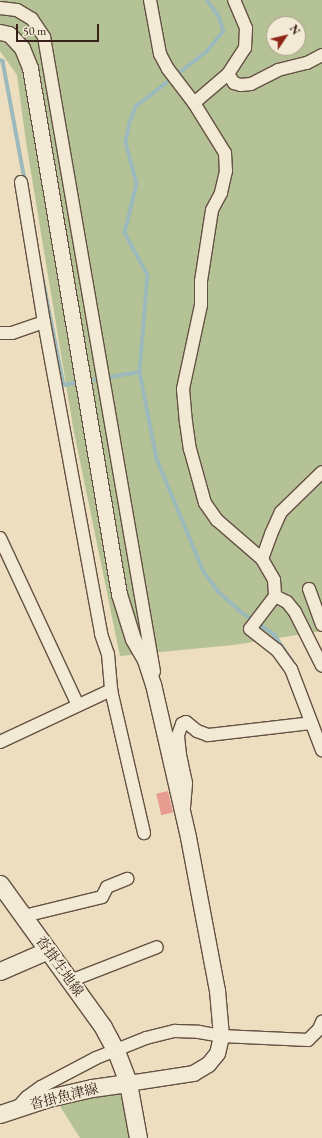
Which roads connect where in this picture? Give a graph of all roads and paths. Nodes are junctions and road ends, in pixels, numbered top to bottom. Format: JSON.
{"nodes":[{"id":1,"x":150,"y":0,"type":"edge"},
{"id":2,"x":234,"y":0,"type":"edge"},
{"id":3,"x":0,"y":8,"type":"edge"},
{"id":4,"x":0,"y":32,"type":"edge"},
{"id":5,"x":322,"y":55,"type":"edge"},
{"id":6,"x":228,"y":74,"type":"junction"},
{"id":7,"x":194,"y":103,"type":"junction"},
{"id":8,"x":21,"y":182,"type":"dead end"},
{"id":9,"x":44,"y":322,"type":"junction"},
{"id":10,"x":0,"y":333,"type":"edge"},
{"id":11,"x":322,"y":472,"type":"edge"},
{"id":12,"x":0,"y":538,"type":"edge"},
{"id":13,"x":262,"y":559,"type":"junction"},
{"id":14,"x":309,"y":589,"type":"dead end"},
{"id":15,"x":275,"y":596,"type":"junction"},
{"id":16,"x":322,"y":625,"type":"edge"},
{"id":17,"x":322,"y":666,"type":"edge"},
{"id":18,"x":153,"y":684,"type":"junction"},
{"id":19,"x":112,"y":690,"type":"junction"},
{"id":20,"x":78,"y":705,"type":"junction"},
{"id":21,"x":311,"y":723,"type":"junction"},
{"id":22,"x":0,"y":742,"type":"edge"},
{"id":23,"x":322,"y":750,"type":"edge"},
{"id":24,"x":184,"y":817,"type":"junction"},
{"id":25,"x":144,"y":834,"type":"dead end"},
{"id":26,"x":127,"y":879,"type":"dead end"},
{"id":27,"x":0,"y":884,"type":"edge"},
{"id":28,"x":24,"y":916,"type":"junction"},
{"id":29,"x":157,"y":947,"type":"dead end"},
{"id":30,"x":48,"y":950,"type":"junction"},
{"id":31,"x":0,"y":972,"type":"edge"},
{"id":32,"x":70,"y":981,"type":"junction"},
{"id":33,"x":322,"y":1022,"type":"edge"},
{"id":34,"x":221,"y":1036,"type":"junction"},
{"id":35,"x":116,"y":1051,"type":"junction"},
{"id":36,"x":128,"y":1083,"type":"junction"},
{"id":37,"x":18,"y":1108,"type":"junction"},
{"id":38,"x":0,"y":1114,"type":"edge"},
{"id":39,"x":138,"y":1138,"type":"edge"}],
"edges":[{"from":1,"to":7,"type":"street"},
{"from":2,"to":6,"type":"street"},
{"from":3,"to":18,"type":"street"},
{"from":4,"to":18,"type":"street"},
{"from":5,"to":6,"type":"street"},
{"from":6,"to":7,"type":"street"},
{"from":7,"to":13,"type":"street"},
{"from":8,"to":9,"type":"street"},
{"from":9,"to":10,"type":"street"},
{"from":9,"to":19,"type":"street"},
{"from":11,"to":13,"type":"street"},
{"from":12,"to":20,"type":"street"},
{"from":13,"to":15,"type":"street"},
{"from":14,"to":16,"type":"street"},
{"from":15,"to":17,"type":"street"},
{"from":15,"to":21,"type":"street"},
{"from":18,"to":24,"type":"street"},
{"from":19,"to":20,"type":"street"},
{"from":19,"to":25,"type":"street"},
{"from":20,"to":22,"type":"street"},
{"from":21,"to":23,"type":"street"},
{"from":21,"to":24,"type":"street"},
{"from":24,"to":34,"type":"street"},
{"from":26,"to":28,"type":"street"},
{"from":27,"to":28,"type":"main road","name":"沓掛生地線"},
{"from":28,"to":30,"type":"main road","name":"沓掛生地線"},
{"from":29,"to":32,"type":"street"},
{"from":30,"to":31,"type":"main road"},
{"from":30,"to":32,"type":"main road","name":"沓掛生地線"},
{"from":32,"to":35,"type":"main road","name":"沓掛生地線"},
{"from":33,"to":34,"type":"street"},
{"from":34,"to":35,"type":"street"},
{"from":34,"to":36,"type":"street"},
{"from":35,"to":36,"type":"main road"},
{"from":35,"to":37,"type":"street"},
{"from":36,"to":37,"type":"main road","name":"沓掛魚津線"},
{"from":36,"to":39,"type":"main road"},
{"from":37,"to":38,"type":"main road","name":"沓掛魚津線"}]}
